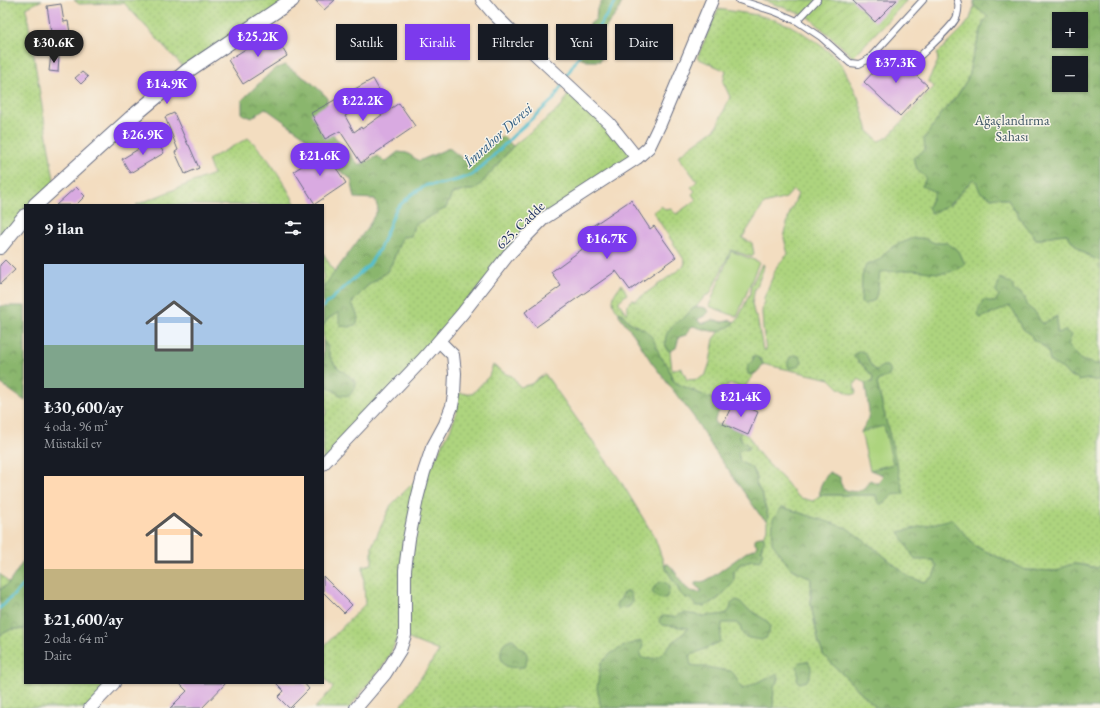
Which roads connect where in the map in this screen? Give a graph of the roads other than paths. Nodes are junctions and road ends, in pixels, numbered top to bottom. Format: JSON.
{"nodes":[{"id":1,"x":292,"y":0,"type":"edge"},
{"id":2,"x":482,"y":0,"type":"edge"},
{"id":3,"x":712,"y":0,"type":"edge"},
{"id":4,"x":739,"y":0,"type":"edge"},
{"id":5,"x":817,"y":0,"type":"edge"},
{"id":6,"x":923,"y":0,"type":"edge"},
{"id":7,"x":957,"y":0,"type":"edge"},
{"id":8,"x":797,"y":21,"type":"junction"},
{"id":9,"x":920,"y":57,"type":"dead end"},
{"id":10,"x":637,"y":158,"type":"junction"},
{"id":11,"x":36,"y":204,"type":"edge"},
{"id":12,"x":24,"y":217,"type":"edge"},
{"id":13,"x":0,"y":247,"type":"edge"},
{"id":14,"x":439,"y":341,"type":"junction"},
{"id":15,"x":324,"y":463,"type":"edge"},
{"id":16,"x":113,"y":684,"type":"edge"},
{"id":17,"x":90,"y":708,"type":"edge"},
{"id":18,"x":356,"y":708,"type":"edge"}],
"edges":[{"from":1,"to":11,"type":"street"},
{"from":2,"to":10,"type":"street"},
{"from":3,"to":10,"type":"street","name":"625. Cadde"},
{"from":4,"to":8,"type":"lane"},
{"from":5,"to":8,"type":"lane"},
{"from":6,"to":8,"type":"lane"},
{"from":7,"to":9,"type":"lane"},
{"from":10,"to":14,"type":"street","name":"625. Cadde"},
{"from":12,"to":13,"type":"street"},
{"from":14,"to":15,"type":"street","name":"625. Cadde"},
{"from":14,"to":18,"type":"street"},
{"from":16,"to":17,"type":"street"}]}
